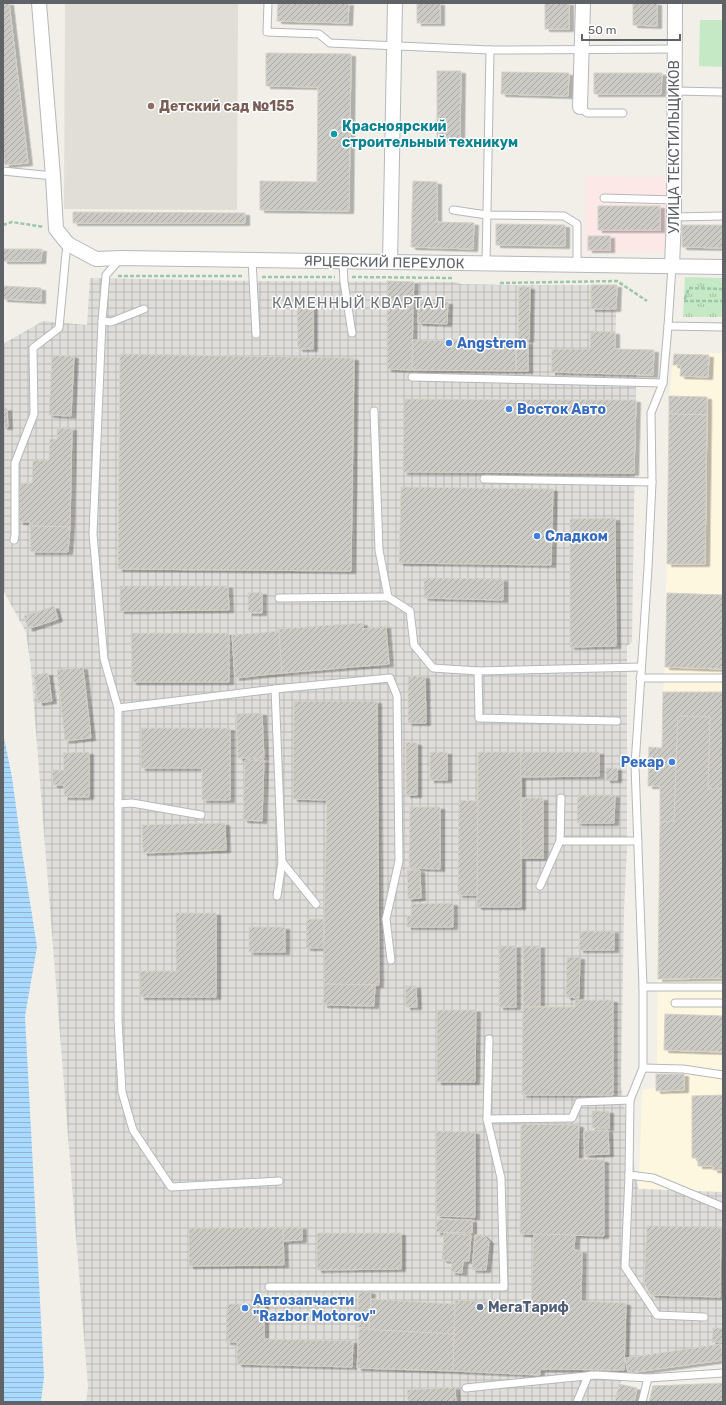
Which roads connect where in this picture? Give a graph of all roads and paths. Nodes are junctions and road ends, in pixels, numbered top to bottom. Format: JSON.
{"nodes":[{"id":1,"x":39,"y":3,"type":"edge"},
{"id":2,"x":268,"y":3,"type":"edge"},
{"id":3,"x":395,"y":3,"type":"edge"},
{"id":4,"x":583,"y":3,"type":"edge"},
{"id":5,"x":675,"y":3,"type":"edge"},
{"id":6,"x":394,"y":46,"type":"junction"},
{"id":7,"x":675,"y":49,"type":"junction"},
{"id":8,"x":490,"y":50,"type":"junction"},
{"id":9,"x":582,"y":50,"type":"junction"},
{"id":10,"x":674,"y":91,"type":"junction"},
{"id":11,"x":723,"y":92,"type":"edge"},
{"id":12,"x":580,"y":107,"type":"joint"},
{"id":13,"x":623,"y":113,"type":"dead end"},
{"id":14,"x":3,"y":171,"type":"edge"},
{"id":15,"x":53,"y":176,"type":"junction"},
{"id":16,"x":604,"y":198,"type":"dead end"},
{"id":17,"x":674,"y":200,"type":"junction"},
{"id":18,"x":453,"y":210,"type":"dead end"},
{"id":19,"x":487,"y":215,"type":"junction"},
{"id":20,"x":723,"y":216,"type":"edge"},
{"id":21,"x":674,"y":217,"type":"junction"},
{"id":22,"x":3,"y":225,"type":"edge"},
{"id":23,"x":56,"y":229,"type":"junction"},
{"id":24,"x":68,"y":244,"type":"junction"},
{"id":25,"x":121,"y":258,"type":"junction"},
{"id":26,"x":252,"y":260,"type":"junction"},
{"id":27,"x":343,"y":262,"type":"junction"},
{"id":28,"x":390,"y":262,"type":"junction"},
{"id":29,"x":486,"y":264,"type":"junction"},
{"id":30,"x":577,"y":265,"type":"junction"},
{"id":31,"x":672,"y":266,"type":"junction"},
{"id":32,"x":723,"y":267,"type":"edge"},
{"id":33,"x":116,"y":276,"type":"dead end"},
{"id":34,"x":252,"y":276,"type":"junction"},
{"id":35,"x":343,"y":277,"type":"junction"},
{"id":36,"x":454,"y":278,"type":"dead end"},
{"id":37,"x":500,"y":283,"type":"dead end"},
{"id":38,"x":723,"y":289,"type":"edge"},
{"id":39,"x":647,"y":301,"type":"dead end"},
{"id":40,"x":723,"y":302,"type":"edge"},
{"id":41,"x":144,"y":309,"type":"dead end"},
{"id":42,"x":102,"y":320,"type":"junction"},
{"id":43,"x":668,"y":326,"type":"junction"},
{"id":44,"x":723,"y":328,"type":"edge"},
{"id":45,"x":256,"y":334,"type":"dead end"},
{"id":46,"x":352,"y":334,"type":"dead end"},
{"id":47,"x":412,"y":377,"type":"dead end"},
{"id":48,"x":663,"y":383,"type":"junction"},
{"id":49,"x":374,"y":410,"type":"dead end"},
{"id":50,"x":484,"y":479,"type":"dead end"},
{"id":51,"x":652,"y":482,"type":"junction"},
{"id":52,"x":14,"y":540,"type":"dead end"},
{"id":53,"x":388,"y":597,"type":"junction"},
{"id":54,"x":279,"y":598,"type":"dead end"},
{"id":55,"x":641,"y":666,"type":"junction"},
{"id":56,"x":478,"y":671,"type":"junction"},
{"id":57,"x":640,"y":678,"type":"junction"},
{"id":58,"x":723,"y":678,"type":"edge"},
{"id":59,"x":275,"y":689,"type":"junction"},
{"id":60,"x":118,"y":708,"type":"junction"},
{"id":61,"x":618,"y":722,"type":"dead end"},
{"id":62,"x":561,"y":798,"type":"dead end"},
{"id":63,"x":118,"y":804,"type":"junction"},
{"id":64,"x":200,"y":815,"type":"dead end"},
{"id":65,"x":560,"y":841,"type":"junction"},
{"id":66,"x":638,"y":841,"type":"junction"},
{"id":67,"x":282,"y":862,"type":"junction"},
{"id":68,"x":540,"y":886,"type":"dead end"},
{"id":69,"x":276,"y":896,"type":"dead end"},
{"id":70,"x":316,"y":904,"type":"dead end"},
{"id":71,"x":391,"y":960,"type":"dead end"},
{"id":72,"x":643,"y":987,"type":"junction"},
{"id":73,"x":723,"y":987,"type":"edge"},
{"id":74,"x":675,"y":1003,"type":"dead end"},
{"id":75,"x":723,"y":1003,"type":"edge"},
{"id":76,"x":489,"y":1039,"type":"dead end"},
{"id":77,"x":643,"y":1068,"type":"junction"},
{"id":78,"x":723,"y":1075,"type":"edge"},
{"id":79,"x":630,"y":1100,"type":"junction"},
{"id":80,"x":487,"y":1119,"type":"junction"},
{"id":81,"x":630,"y":1175,"type":"junction"},
{"id":82,"x":279,"y":1181,"type":"dead end"},
{"id":83,"x":723,"y":1207,"type":"edge"},
{"id":84,"x":269,"y":1287,"type":"dead end"},
{"id":85,"x":704,"y":1317,"type":"dead end"},
{"id":86,"x":723,"y":1373,"type":"edge"},
{"id":87,"x":588,"y":1376,"type":"junction"},
{"id":88,"x":648,"y":1378,"type":"junction"},
{"id":89,"x":466,"y":1388,"type":"dead end"},
{"id":90,"x":577,"y":1402,"type":"edge"},
{"id":91,"x":642,"y":1402,"type":"edge"}],
"edges":[{"from":1,"to":15,"type":"street"},
{"from":2,"to":6,"type":"lane"},
{"from":3,"to":6,"type":"street"},
{"from":4,"to":9,"type":"street"},
{"from":5,"to":7,"type":"street","name":"УЛИЦА ТЕКСТИЛЬЩИКОВ"},
{"from":6,"to":8,"type":"lane"},
{"from":6,"to":28,"type":"street"},
{"from":7,"to":9,"type":"lane"},
{"from":7,"to":10,"type":"street","name":"УЛИЦА ТЕКСТИЛЬЩИКОВ"},
{"from":8,"to":9,"type":"lane"},
{"from":8,"to":19,"type":"lane"},
{"from":9,"to":12,"type":"street"},
{"from":10,"to":11,"type":"lane"},
{"from":10,"to":17,"type":"street","name":"УЛИЦА ТЕКСТИЛЬЩИКОВ"},
{"from":12,"to":13,"type":"lane"},
{"from":14,"to":15,"type":"lane"},
{"from":15,"to":23,"type":"street"},
{"from":16,"to":17,"type":"lane"},
{"from":17,"to":21,"type":"street","name":"УЛИЦА ТЕКСТИЛЬЩИКОВ"},
{"from":18,"to":19,"type":"lane"},
{"from":19,"to":29,"type":"lane"},
{"from":19,"to":30,"type":"lane"},
{"from":20,"to":21,"type":"lane"},
{"from":21,"to":31,"type":"street","name":"УЛИЦА ТЕКСТИЛЬЩИКОВ"},
{"from":22,"to":23,"type":"path"},
{"from":23,"to":24,"type":"street","name":"ЯРЦЕВСКИЙ ПЕРЕУЛОК"},
{"from":24,"to":25,"type":"street","name":"ЯРЦЕВСКИЙ ПЕРЕУЛОК"},
{"from":24,"to":52,"type":"lane"},
{"from":25,"to":26,"type":"street","name":"ЯРЦЕВСКИЙ ПЕРЕУЛОК"},
{"from":25,"to":42,"type":"lane"},
{"from":26,"to":27,"type":"street","name":"ЯРЦЕВСКИЙ ПЕРЕУЛОК"},
{"from":26,"to":34,"type":"lane"},
{"from":27,"to":28,"type":"street","name":"ЯРЦЕВСКИЙ ПЕРЕУЛОК"},
{"from":27,"to":35,"type":"lane"},
{"from":28,"to":29,"type":"street","name":"ЯРЦЕВСКИЙ ПЕРЕУЛОК"},
{"from":29,"to":30,"type":"street","name":"ЯРЦЕВСКИЙ ПЕРЕУЛОК"},
{"from":30,"to":31,"type":"street","name":"ЯРЦЕВСКИЙ ПЕРЕУЛОК"},
{"from":31,"to":32,"type":"street","name":"ЯРЦЕВСКИЙ ПЕРЕУЛОК"},
{"from":31,"to":43,"type":"lane"},
{"from":33,"to":34,"type":"path"},
{"from":34,"to":35,"type":"path"},
{"from":34,"to":45,"type":"lane"},
{"from":35,"to":36,"type":"path"},
{"from":35,"to":46,"type":"lane"},
{"from":37,"to":39,"type":"path"},
{"from":38,"to":40,"type":"path"},
{"from":41,"to":42,"type":"lane"},
{"from":42,"to":60,"type":"lane"},
{"from":43,"to":44,"type":"lane"},
{"from":43,"to":48,"type":"lane"},
{"from":47,"to":48,"type":"lane"},
{"from":48,"to":51,"type":"lane"},
{"from":49,"to":53,"type":"lane"},
{"from":50,"to":51,"type":"lane"},
{"from":51,"to":55,"type":"lane"},
{"from":53,"to":54,"type":"lane"},
{"from":53,"to":56,"type":"lane"},
{"from":55,"to":56,"type":"lane"},
{"from":55,"to":57,"type":"lane"},
{"from":56,"to":61,"type":"lane"},
{"from":57,"to":58,"type":"lane"},
{"from":57,"to":66,"type":"lane"},
{"from":59,"to":60,"type":"lane"},
{"from":59,"to":67,"type":"lane"},
{"from":59,"to":71,"type":"lane"},
{"from":60,"to":63,"type":"lane"},
{"from":62,"to":65,"type":"lane"},
{"from":63,"to":64,"type":"lane"},
{"from":63,"to":82,"type":"lane"},
{"from":65,"to":66,"type":"lane"},
{"from":65,"to":68,"type":"lane"},
{"from":66,"to":72,"type":"lane"},
{"from":67,"to":69,"type":"lane"},
{"from":67,"to":70,"type":"lane"},
{"from":72,"to":73,"type":"lane"},
{"from":72,"to":77,"type":"lane"},
{"from":74,"to":75,"type":"lane"},
{"from":76,"to":80,"type":"lane"},
{"from":77,"to":78,"type":"lane"},
{"from":77,"to":79,"type":"lane"},
{"from":79,"to":80,"type":"lane"},
{"from":79,"to":81,"type":"lane"},
{"from":80,"to":84,"type":"lane"},
{"from":81,"to":83,"type":"lane"},
{"from":81,"to":85,"type":"lane"},
{"from":86,"to":88,"type":"lane"},
{"from":87,"to":88,"type":"lane"},
{"from":87,"to":89,"type":"lane"},
{"from":87,"to":90,"type":"lane"},
{"from":88,"to":91,"type":"lane"}]}
